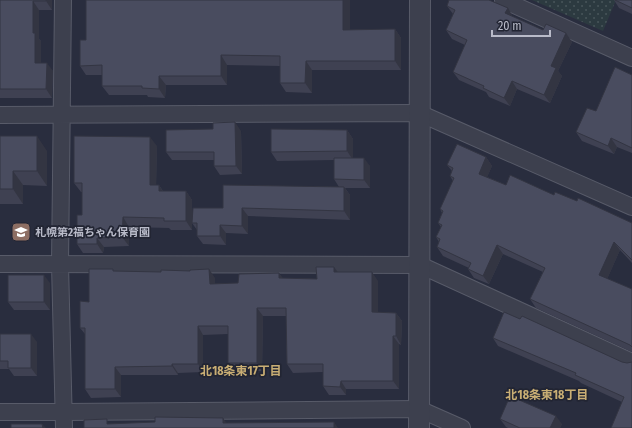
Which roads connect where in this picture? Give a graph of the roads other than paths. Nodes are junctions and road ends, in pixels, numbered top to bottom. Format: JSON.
{"nodes":[{"id":1,"x":63,"y":0,"type":"edge"},
{"id":2,"x":420,"y":0,"type":"edge"},
{"id":3,"x":503,"y":0,"type":"edge"},
{"id":4,"x":632,"y":58,"type":"edge"},
{"id":5,"x":419,"y":113,"type":"junction"},
{"id":6,"x":62,"y":114,"type":"junction"},
{"id":7,"x":0,"y":115,"type":"edge"},
{"id":8,"x":632,"y":207,"type":"edge"},
{"id":9,"x":0,"y":264,"type":"edge"},
{"id":10,"x":60,"y":264,"type":"junction"},
{"id":11,"x":420,"y":265,"type":"junction"},
{"id":12,"x":632,"y":362,"type":"edge"},
{"id":13,"x":0,"y":412,"type":"edge"},
{"id":14,"x":419,"y":419,"type":"edge"},
{"id":15,"x":64,"y":420,"type":"edge"},
{"id":16,"x":462,"y":428,"type":"edge"}],
"edges":[{"from":1,"to":6,"type":"street"},
{"from":2,"to":5,"type":"street"},
{"from":3,"to":4,"type":"street"},
{"from":5,"to":6,"type":"street"},
{"from":5,"to":8,"type":"street"},
{"from":5,"to":11,"type":"street"},
{"from":6,"to":7,"type":"street"},
{"from":6,"to":10,"type":"street"},
{"from":9,"to":10,"type":"street"},
{"from":10,"to":11,"type":"street"},
{"from":10,"to":15,"type":"street"},
{"from":11,"to":12,"type":"street"},
{"from":11,"to":14,"type":"street"},
{"from":13,"to":15,"type":"street"},
{"from":14,"to":15,"type":"street"},
{"from":14,"to":16,"type":"street"}]}
